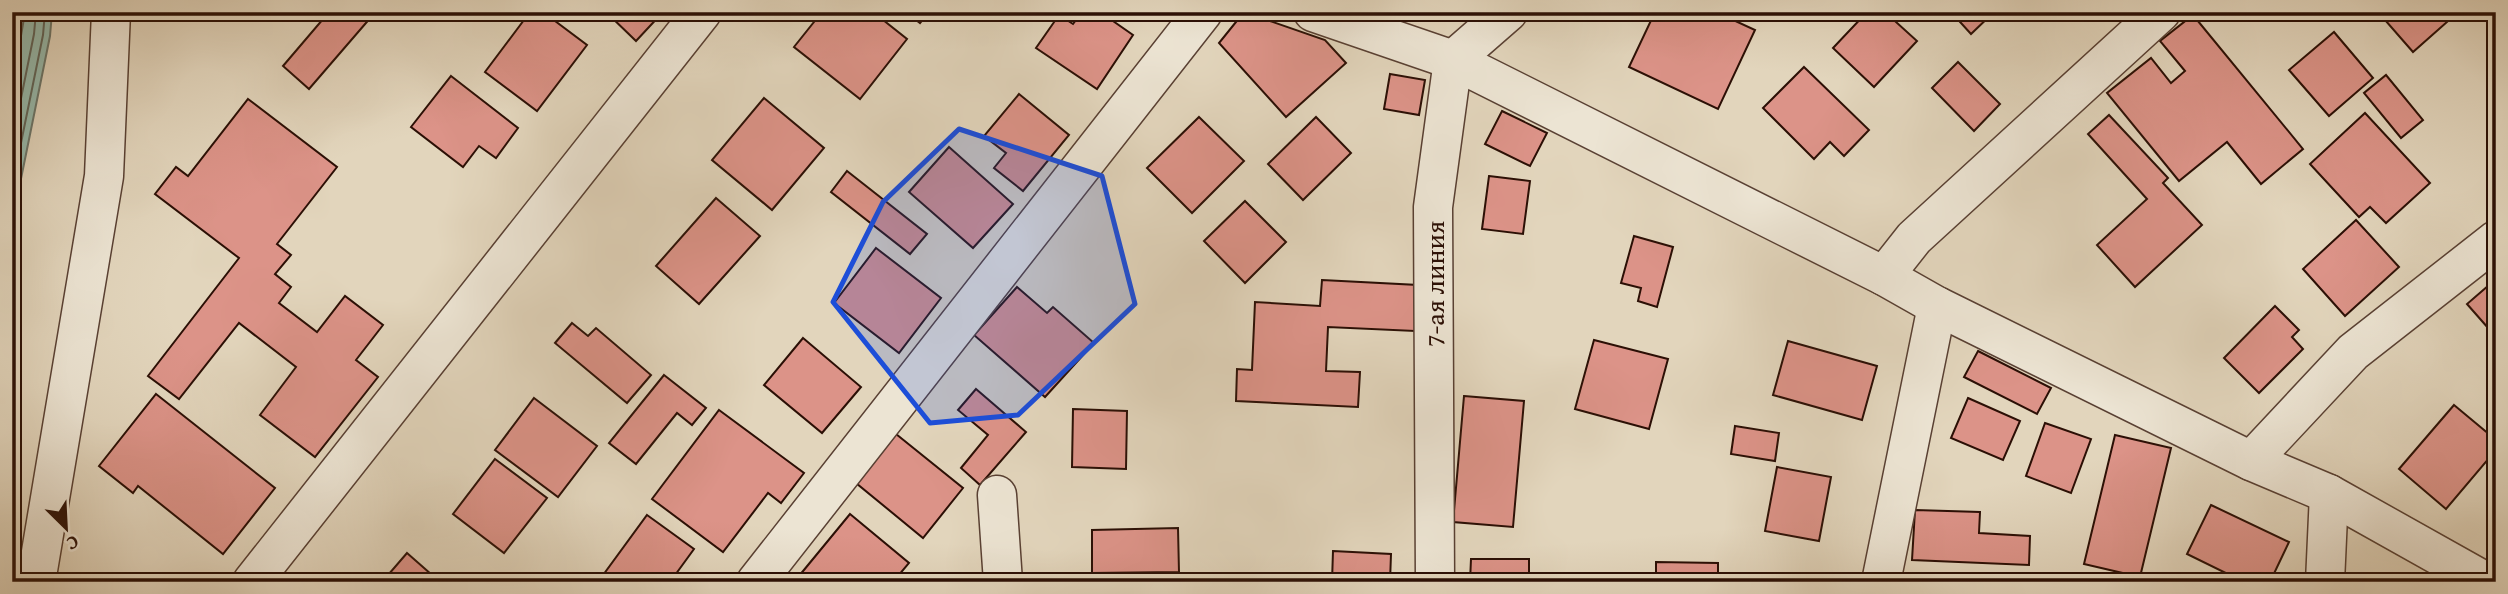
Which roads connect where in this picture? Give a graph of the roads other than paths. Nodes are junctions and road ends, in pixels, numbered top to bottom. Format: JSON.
{"nodes":[{"id":1,"x":111,"y":12,"type":"edge"},
{"id":2,"x":702,"y":12,"type":"edge"},
{"id":3,"x":1203,"y":12,"type":"edge"},
{"id":4,"x":1313,"y":12,"type":"edge"},
{"id":5,"x":1508,"y":12,"type":"edge"},
{"id":6,"x":2161,"y":12,"type":"edge"},
{"id":7,"x":1453,"y":60,"type":"junction"},
{"id":8,"x":2496,"y":240,"type":"edge"},
{"id":9,"x":1884,"y":276,"type":"junction"},
{"id":10,"x":1937,"y":306,"type":"junction"},
{"id":11,"x":2251,"y":461,"type":"junction"},
{"id":12,"x":997,"y":495,"type":"dead end"},
{"id":13,"x":2329,"y":495,"type":"junction"},
{"id":14,"x":36,"y":582,"type":"edge"},
{"id":15,"x":252,"y":582,"type":"edge"},
{"id":16,"x":756,"y":582,"type":"edge"},
{"id":17,"x":1003,"y":582,"type":"edge"},
{"id":18,"x":1436,"y":582,"type":"edge"},
{"id":19,"x":1881,"y":582,"type":"edge"},
{"id":20,"x":2325,"y":582,"type":"edge"},
{"id":21,"x":2486,"y":582,"type":"edge"}],
"edges":[{"from":1,"to":14,"type":"street"},
{"from":2,"to":15,"type":"street"},
{"from":3,"to":16,"type":"street"},
{"from":4,"to":7,"type":"street"},
{"from":5,"to":7,"type":"street"},
{"from":6,"to":9,"type":"street"},
{"from":7,"to":9,"type":"street"},
{"from":7,"to":18,"type":"street","name":"7-ая линия"},
{"from":8,"to":11,"type":"street"},
{"from":9,"to":10,"type":"street"},
{"from":10,"to":11,"type":"street"},
{"from":10,"to":19,"type":"street"},
{"from":11,"to":13,"type":"street"},
{"from":12,"to":17,"type":"street"},
{"from":13,"to":20,"type":"street"},
{"from":13,"to":21,"type":"street"}]}
